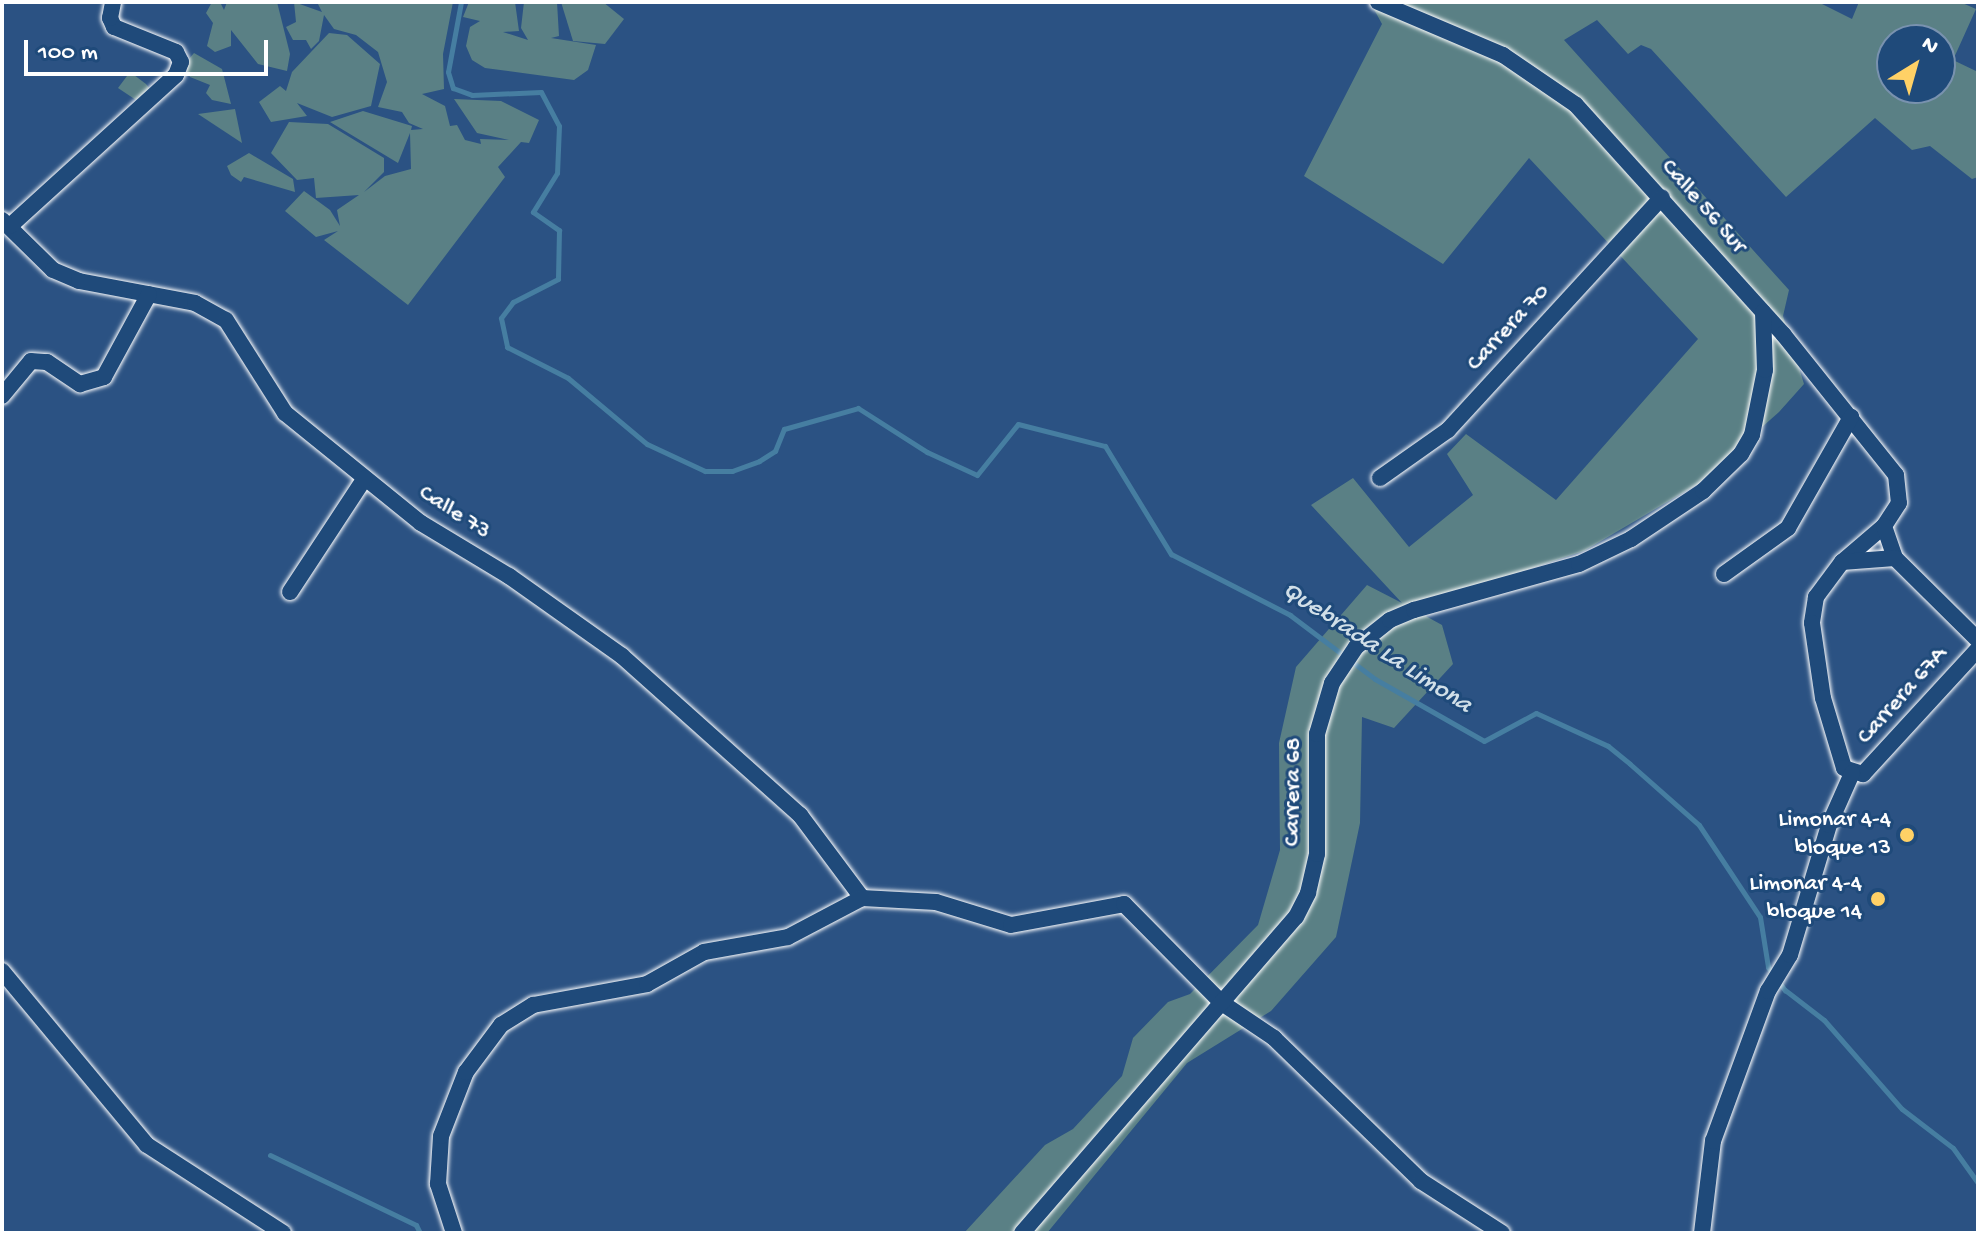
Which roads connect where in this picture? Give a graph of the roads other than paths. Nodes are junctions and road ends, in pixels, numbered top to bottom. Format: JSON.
{"nodes":[{"id":1,"x":113,"y":2,"type":"edge"},
{"id":2,"x":1378,"y":2,"type":"edge"},
{"id":3,"x":1662,"y":197,"type":"junction"},
{"id":4,"x":6,"y":223,"type":"edge"},
{"id":5,"x":149,"y":294,"type":"junction"},
{"id":6,"x":1763,"y":312,"type":"junction"},
{"id":7,"x":2,"y":396,"type":"edge"},
{"id":8,"x":1851,"y":417,"type":"junction"},
{"id":9,"x":365,"y":478,"type":"junction"},
{"id":10,"x":1380,"y":478,"type":"dead end"},
{"id":11,"x":1884,"y":526,"type":"junction"},
{"id":12,"x":1895,"y":558,"type":"junction"},
{"id":13,"x":1842,"y":562,"type":"junction"},
{"id":14,"x":1724,"y":574,"type":"dead end"},
{"id":15,"x":290,"y":592,"type":"dead end"},
{"id":16,"x":1978,"y":640,"type":"edge"},
{"id":17,"x":1978,"y":649,"type":"edge"},
{"id":18,"x":1852,"y":773,"type":"junction"},
{"id":19,"x":862,"y":898,"type":"junction"},
{"id":20,"x":2,"y":971,"type":"edge"},
{"id":21,"x":1222,"y":1003,"type":"junction"},
{"id":22,"x":283,"y":1233,"type":"edge"},
{"id":23,"x":454,"y":1233,"type":"edge"},
{"id":24,"x":1022,"y":1233,"type":"edge"},
{"id":25,"x":1502,"y":1233,"type":"edge"},
{"id":26,"x":1702,"y":1233,"type":"edge"}],
"edges":[{"from":1,"to":4,"type":"street"},
{"from":2,"to":3,"type":"street","name":"Calle 56 Sur"},
{"from":3,"to":6,"type":"street","name":"Calle 56 Sur"},
{"from":3,"to":10,"type":"street","name":"Carrera 70"},
{"from":4,"to":5,"type":"street","name":"Calle 73"},
{"from":5,"to":7,"type":"street"},
{"from":5,"to":9,"type":"street","name":"Calle 73"},
{"from":6,"to":8,"type":"street","name":"Calle 56 Sur"},
{"from":6,"to":21,"type":"street","name":"Carrera 68"},
{"from":8,"to":11,"type":"street","name":"Calle 56 Sur"},
{"from":8,"to":14,"type":"street"},
{"from":9,"to":15,"type":"street"},
{"from":9,"to":19,"type":"street","name":"Calle 73"},
{"from":11,"to":12,"type":"street"},
{"from":11,"to":13,"type":"street","name":"Carrera 67A"},
{"from":12,"to":13,"type":"street"},
{"from":12,"to":16,"type":"street"},
{"from":13,"to":18,"type":"street","name":"Carrera 67A"},
{"from":17,"to":18,"type":"street","name":"Carrera 67A"},
{"from":18,"to":26,"type":"street"},
{"from":19,"to":21,"type":"street"},
{"from":19,"to":23,"type":"street"},
{"from":20,"to":22,"type":"street"},
{"from":21,"to":24,"type":"street","name":"Carrera 68"},
{"from":21,"to":25,"type":"street"}]}
